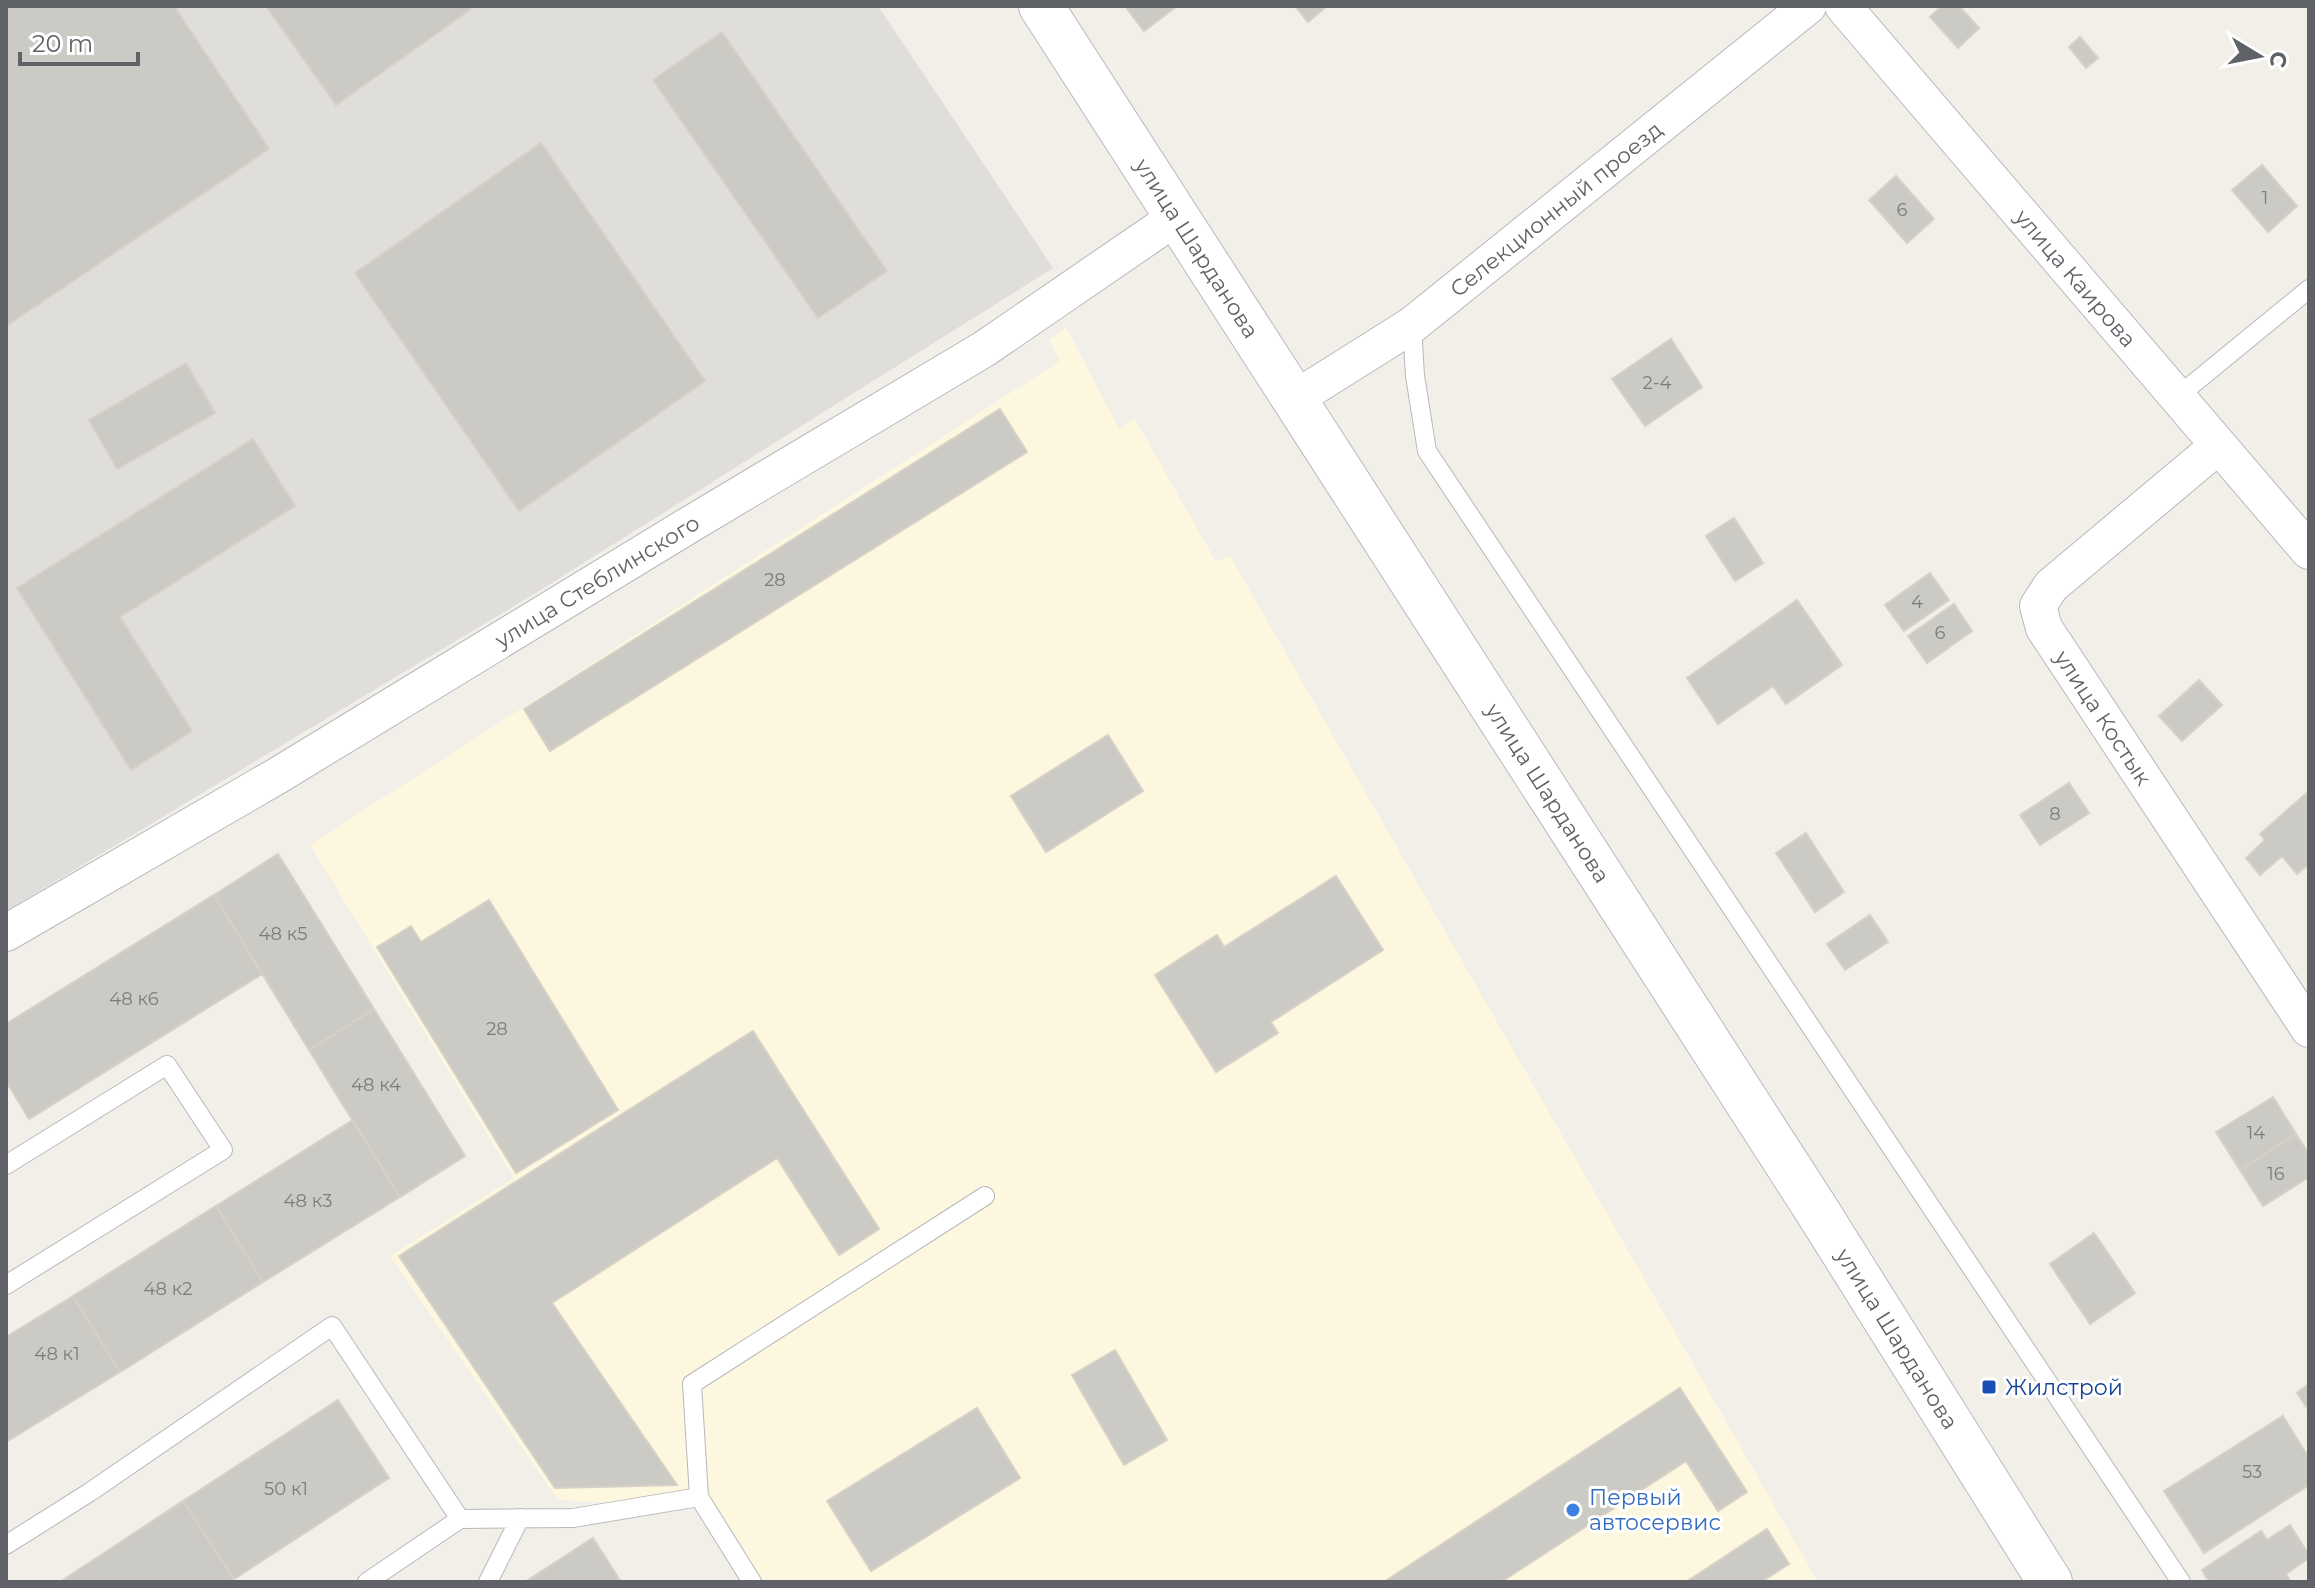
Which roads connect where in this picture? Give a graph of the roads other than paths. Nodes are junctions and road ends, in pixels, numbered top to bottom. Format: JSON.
{"nodes":[{"id":1,"x":1041,"y":6,"type":"edge"},
{"id":2,"x":1808,"y":6,"type":"edge"},
{"id":3,"x":1843,"y":6,"type":"edge"},
{"id":4,"x":1178,"y":216,"type":"junction"},
{"id":5,"x":2309,"y":289,"type":"edge"},
{"id":6,"x":1412,"y":325,"type":"junction"},
{"id":7,"x":2177,"y":397,"type":"junction"},
{"id":8,"x":1296,"y":398,"type":"junction"},
{"id":9,"x":2218,"y":446,"type":"junction"},
{"id":10,"x":2309,"y":551,"type":"edge"},
{"id":11,"x":6,"y":933,"type":"edge"},
{"id":12,"x":2309,"y":1029,"type":"edge"},
{"id":13,"x":6,"y":1165,"type":"edge"},
{"id":14,"x":985,"y":1196,"type":"dead end"},
{"id":15,"x":6,"y":1285,"type":"edge"},
{"id":16,"x":699,"y":1497,"type":"junction"},
{"id":17,"x":520,"y":1518,"type":"junction"},
{"id":18,"x":460,"y":1519,"type":"junction"},
{"id":19,"x":6,"y":1545,"type":"edge"},
{"id":20,"x":367,"y":1582,"type":"edge"},
{"id":21,"x":488,"y":1582,"type":"edge"},
{"id":22,"x":752,"y":1582,"type":"edge"},
{"id":23,"x":2050,"y":1582,"type":"edge"},
{"id":24,"x":2181,"y":1582,"type":"edge"}],
"edges":[{"from":1,"to":4,"type":"main road","name":"улица Шарданова"},
{"from":2,"to":6,"type":"street","name":"Селекционный проезд"},
{"from":3,"to":7,"type":"street","name":"улица Каирова"},
{"from":4,"to":8,"type":"main road","name":"улица Шарданова"},
{"from":4,"to":11,"type":"street","name":"улица Стеблинского"},
{"from":5,"to":7,"type":"lane"},
{"from":6,"to":8,"type":"street","name":"Селекционный проезд"},
{"from":6,"to":24,"type":"lane"},
{"from":7,"to":9,"type":"street","name":"улица Каирова"},
{"from":8,"to":23,"type":"main road","name":"улица Шарданова"},
{"from":9,"to":10,"type":"street","name":"улица Каирова"},
{"from":9,"to":12,"type":"street","name":"улица Костык"},
{"from":13,"to":15,"type":"lane"},
{"from":14,"to":16,"type":"lane"},
{"from":16,"to":17,"type":"lane"},
{"from":16,"to":22,"type":"lane"},
{"from":17,"to":18,"type":"lane"},
{"from":17,"to":21,"type":"lane"},
{"from":18,"to":19,"type":"lane"},
{"from":18,"to":20,"type":"lane"}]}
